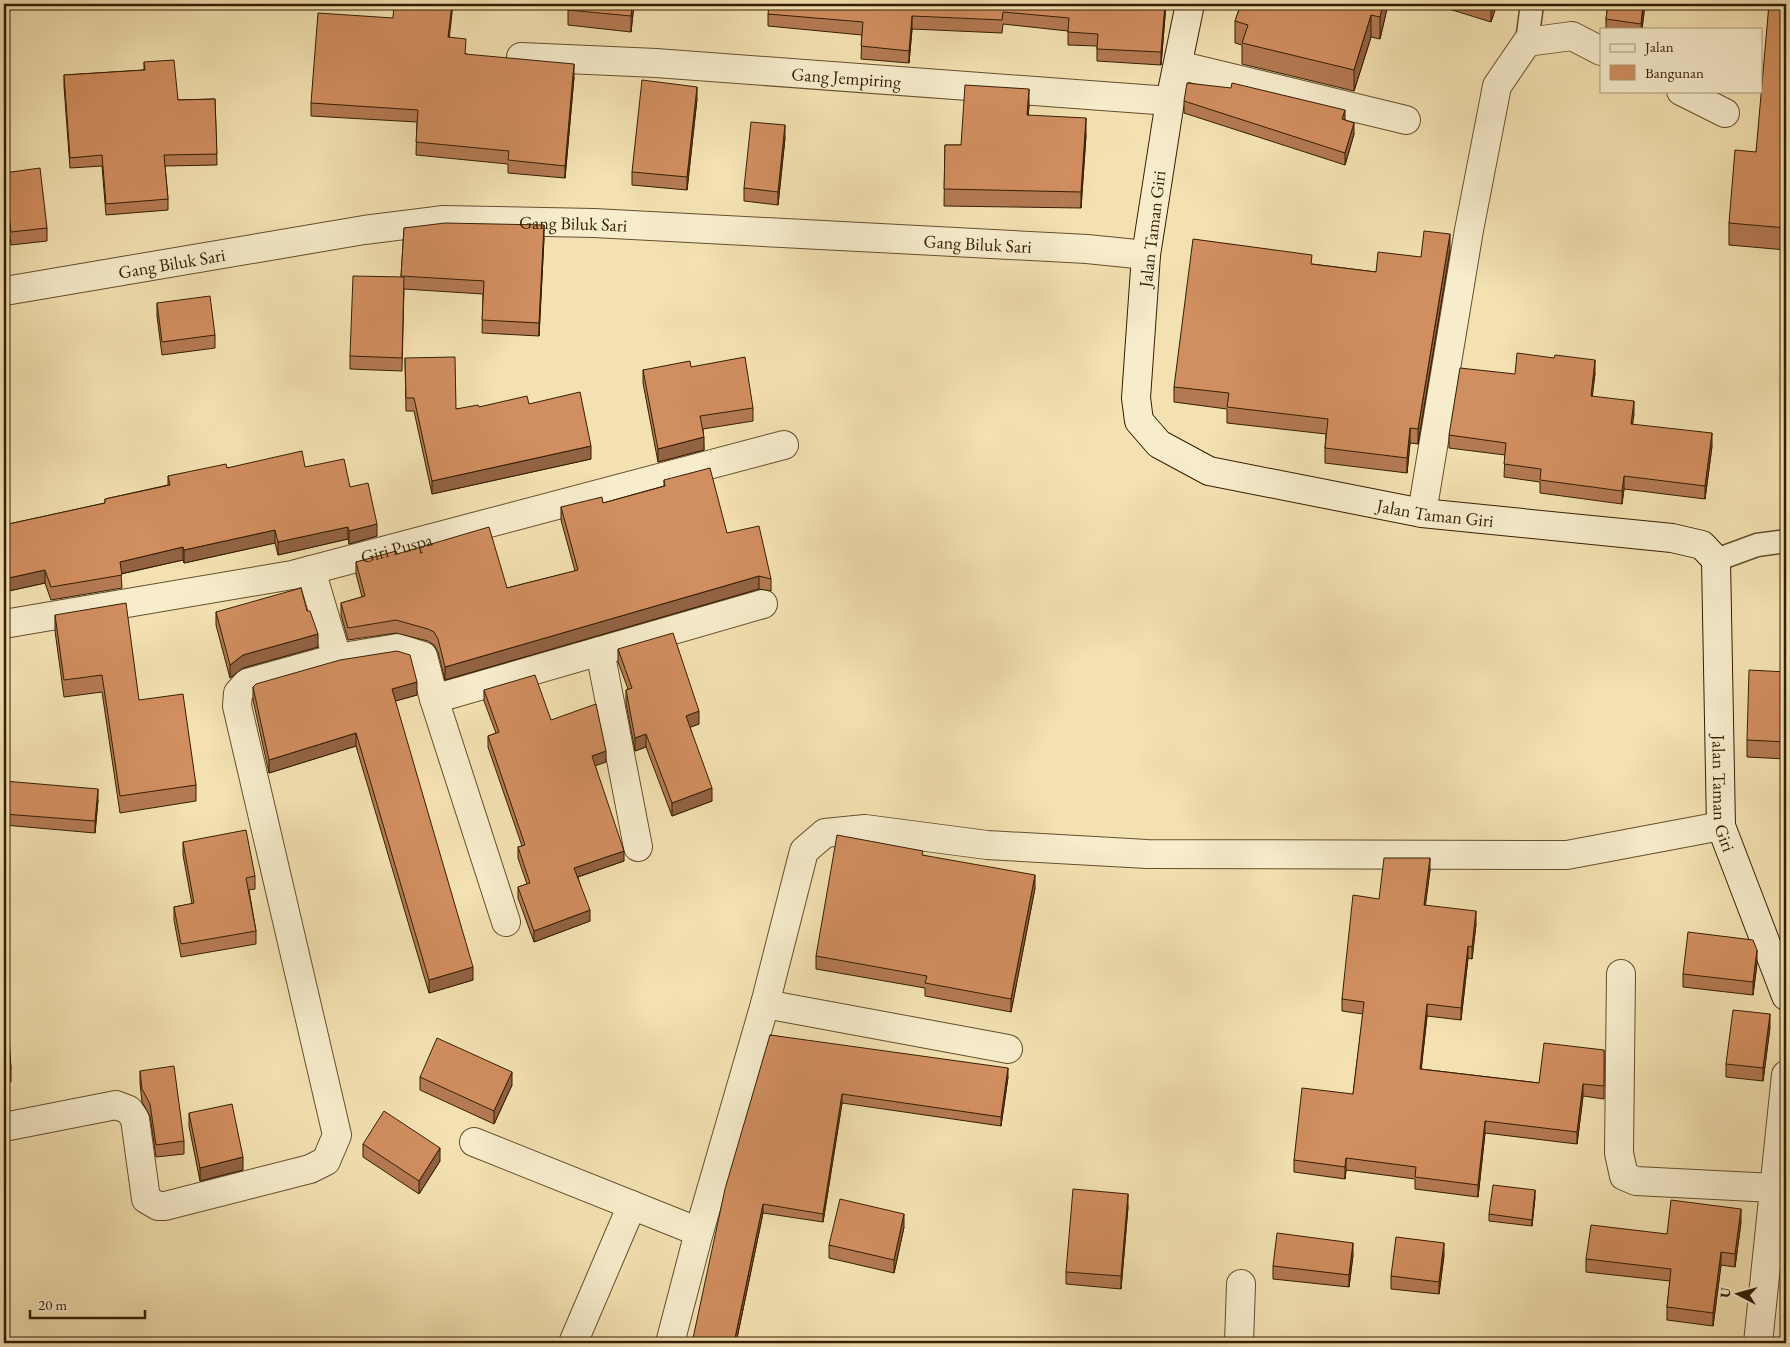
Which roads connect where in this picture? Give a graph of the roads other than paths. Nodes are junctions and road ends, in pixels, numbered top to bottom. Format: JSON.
{"nodes":[{"id":1,"x":1190,"y":4,"type":"edge"},
{"id":2,"x":1532,"y":4,"type":"edge"},
{"id":3,"x":1527,"y":42,"type":"junction"},
{"id":4,"x":1600,"y":50,"type":"edge"},
{"id":5,"x":521,"y":57,"type":"edge"},
{"id":6,"x":1178,"y":65,"type":"junction"},
{"id":7,"x":1684,"y":92,"type":"edge"},
{"id":8,"x":1170,"y":101,"type":"junction"},
{"id":9,"x":1725,"y":113,"type":"dead end"},
{"id":10,"x":1406,"y":120,"type":"dead end"},
{"id":11,"x":1146,"y":255,"type":"junction"},
{"id":12,"x":4,"y":291,"type":"edge"},
{"id":13,"x":784,"y":445,"type":"dead end"},
{"id":14,"x":1422,"y":513,"type":"junction"},
{"id":15,"x":1786,"y":541,"type":"edge"},
{"id":16,"x":1716,"y":560,"type":"junction"},
{"id":17,"x":311,"y":570,"type":"junction"},
{"id":18,"x":763,"y":604,"type":"dead end"},
{"id":19,"x":4,"y":624,"type":"edge"},
{"id":20,"x":600,"y":651,"type":"junction"},
{"id":21,"x":337,"y":658,"type":"junction"},
{"id":22,"x":434,"y":699,"type":"junction"},
{"id":23,"x":1721,"y":826,"type":"junction"},
{"id":24,"x":638,"y":847,"type":"dead end"},
{"id":25,"x":506,"y":922,"type":"dead end"},
{"id":26,"x":1621,"y":974,"type":"dead end"},
{"id":27,"x":1786,"y":996,"type":"edge"},
{"id":28,"x":765,"y":1004,"type":"junction"},
{"id":29,"x":1008,"y":1049,"type":"dead end"},
{"id":30,"x":1786,"y":1075,"type":"edge"},
{"id":31,"x":4,"y":1127,"type":"edge"},
{"id":32,"x":474,"y":1142,"type":"dead end"},
{"id":33,"x":1774,"y":1188,"type":"junction"},
{"id":34,"x":632,"y":1205,"type":"junction"},
{"id":35,"x":698,"y":1232,"type":"junction"},
{"id":36,"x":1241,"y":1284,"type":"dead end"},
{"id":37,"x":573,"y":1343,"type":"edge"},
{"id":38,"x":670,"y":1343,"type":"edge"},
{"id":39,"x":1239,"y":1343,"type":"edge"},
{"id":40,"x":1758,"y":1343,"type":"edge"}],
"edges":[{"from":1,"to":6,"type":"street","name":"Jalan Taman Giri"},
{"from":2,"to":3,"type":"lane"},
{"from":3,"to":4,"type":"street"},
{"from":3,"to":14,"type":"street"},
{"from":5,"to":8,"type":"street","name":"Gang Jempiring"},
{"from":6,"to":8,"type":"street","name":"Jalan Taman Giri"},
{"from":6,"to":10,"type":"street"},
{"from":7,"to":9,"type":"street"},
{"from":8,"to":11,"type":"street","name":"Jalan Taman Giri"},
{"from":11,"to":12,"type":"street","name":"Gang Biluk Sari"},
{"from":11,"to":14,"type":"street","name":"Jalan Taman Giri"},
{"from":13,"to":17,"type":"street","name":"Giri Puspa"},
{"from":14,"to":16,"type":"street","name":"Jalan Taman Giri"},
{"from":15,"to":16,"type":"lane"},
{"from":16,"to":23,"type":"street","name":"Jalan Taman Giri"},
{"from":17,"to":19,"type":"street","name":"Giri Puspa"},
{"from":17,"to":21,"type":"street"},
{"from":18,"to":20,"type":"street"},
{"from":20,"to":22,"type":"street"},
{"from":20,"to":24,"type":"street"},
{"from":21,"to":22,"type":"street"},
{"from":21,"to":31,"type":"street"},
{"from":22,"to":25,"type":"street"},
{"from":23,"to":27,"type":"street","name":"Jalan Taman Giri"},
{"from":23,"to":28,"type":"street"},
{"from":26,"to":33,"type":"street"},
{"from":28,"to":29,"type":"street"},
{"from":28,"to":35,"type":"street"},
{"from":30,"to":33,"type":"street"},
{"from":32,"to":34,"type":"street"},
{"from":33,"to":40,"type":"street"},
{"from":34,"to":35,"type":"street"},
{"from":34,"to":37,"type":"street"},
{"from":35,"to":38,"type":"street"},
{"from":36,"to":39,"type":"street"}]}
